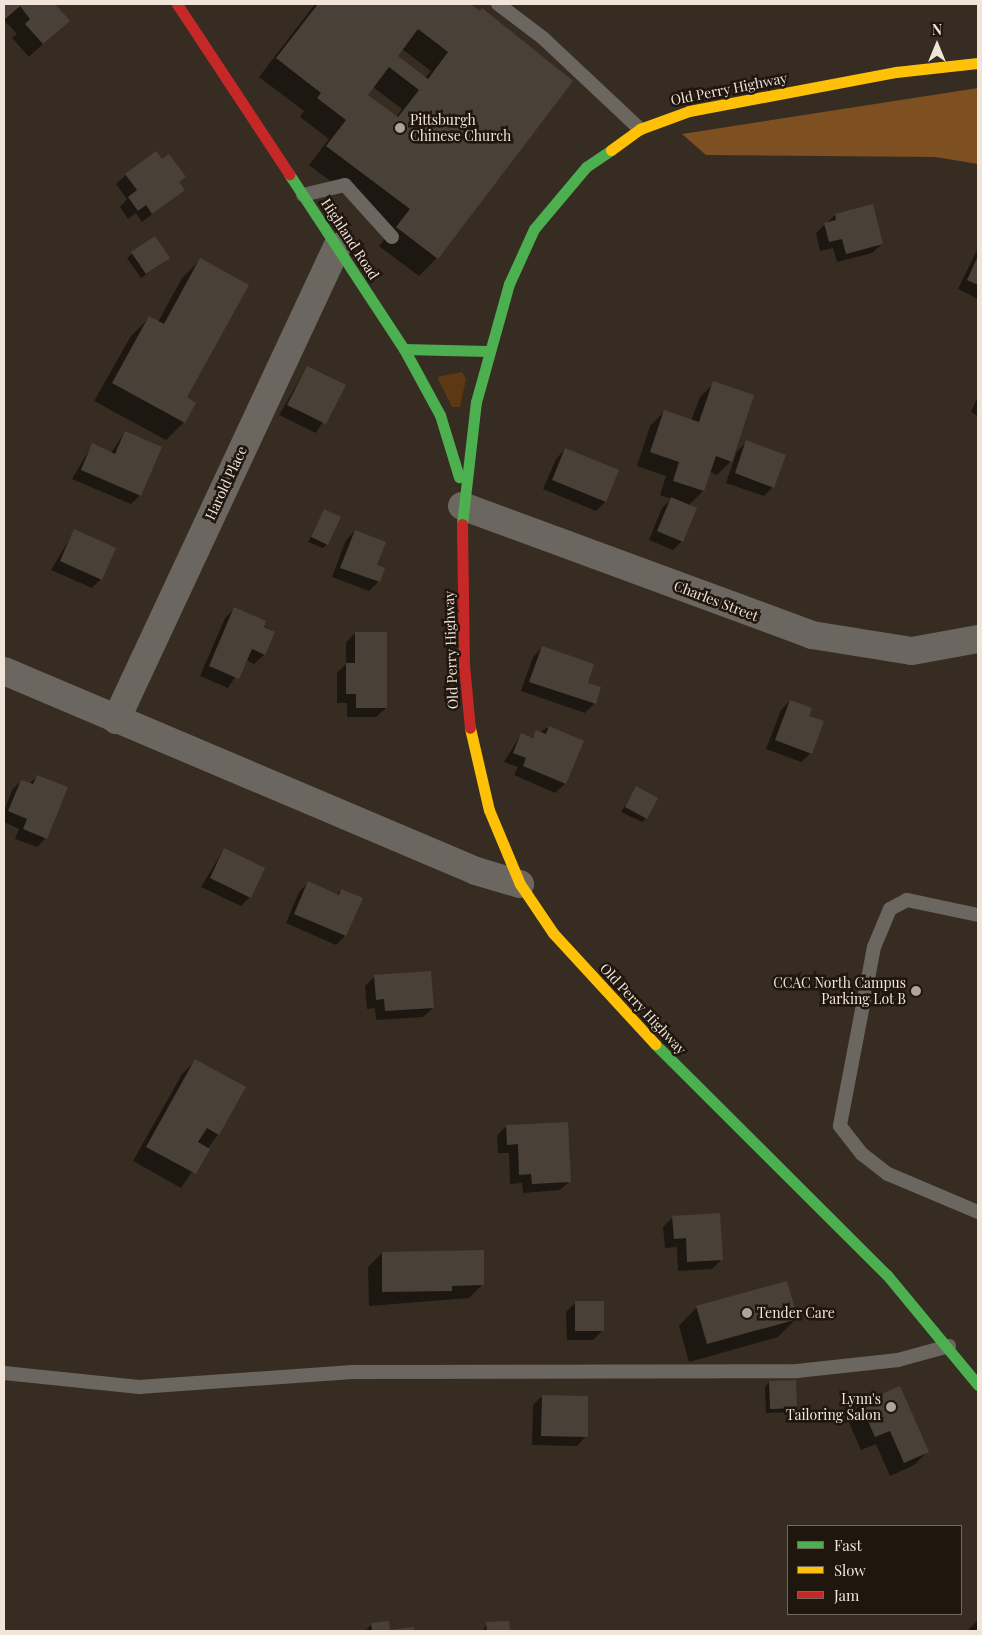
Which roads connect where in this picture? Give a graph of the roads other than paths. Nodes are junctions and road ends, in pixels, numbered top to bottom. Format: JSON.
{"nodes":[{"id":1,"x":177,"y":4,"type":"edge"},
{"id":2,"x":498,"y":4,"type":"edge"},
{"id":3,"x":978,"y":63,"type":"edge"},
{"id":4,"x":640,"y":129,"type":"junction"},
{"id":5,"x":303,"y":195,"type":"junction"},
{"id":6,"x":392,"y":237,"type":"dead end"},
{"id":7,"x":337,"y":247,"type":"junction"},
{"id":8,"x":404,"y":349,"type":"junction"},
{"id":9,"x":487,"y":351,"type":"junction"},
{"id":10,"x":462,"y":506,"type":"junction"},
{"id":11,"x":978,"y":639,"type":"edge"},
{"id":12,"x":4,"y":671,"type":"edge"},
{"id":13,"x":116,"y":720,"type":"junction"},
{"id":14,"x":520,"y":884,"type":"junction"},
{"id":15,"x":978,"y":915,"type":"edge"},
{"id":16,"x":978,"y":1212,"type":"edge"},
{"id":17,"x":949,"y":1346,"type":"junction"},
{"id":18,"x":4,"y":1373,"type":"edge"},
{"id":19,"x":978,"y":1386,"type":"edge"}],
"edges":[{"from":1,"to":5,"type":"street","name":"Highland Road"},
{"from":2,"to":4,"type":"lane"},
{"from":3,"to":4,"type":"street","name":"Old Perry Highway"},
{"from":4,"to":9,"type":"street","name":"Old Perry Highway"},
{"from":5,"to":6,"type":"lane"},
{"from":5,"to":7,"type":"street","name":"Highland Road"},
{"from":7,"to":8,"type":"street","name":"Highland Road"},
{"from":7,"to":13,"type":"street","name":"Harold Place"},
{"from":8,"to":9,"type":"street"},
{"from":8,"to":10,"type":"street","name":"Highland Road"},
{"from":9,"to":10,"type":"street","name":"Old Perry Highway"},
{"from":10,"to":11,"type":"street","name":"Charles Street"},
{"from":10,"to":14,"type":"street","name":"Old Perry Highway"},
{"from":12,"to":13,"type":"street"},
{"from":13,"to":14,"type":"street"},
{"from":14,"to":17,"type":"street","name":"Old Perry Highway"},
{"from":15,"to":16,"type":"lane"},
{"from":17,"to":18,"type":"lane"},
{"from":17,"to":19,"type":"street","name":"Old Perry Highway"}]}
